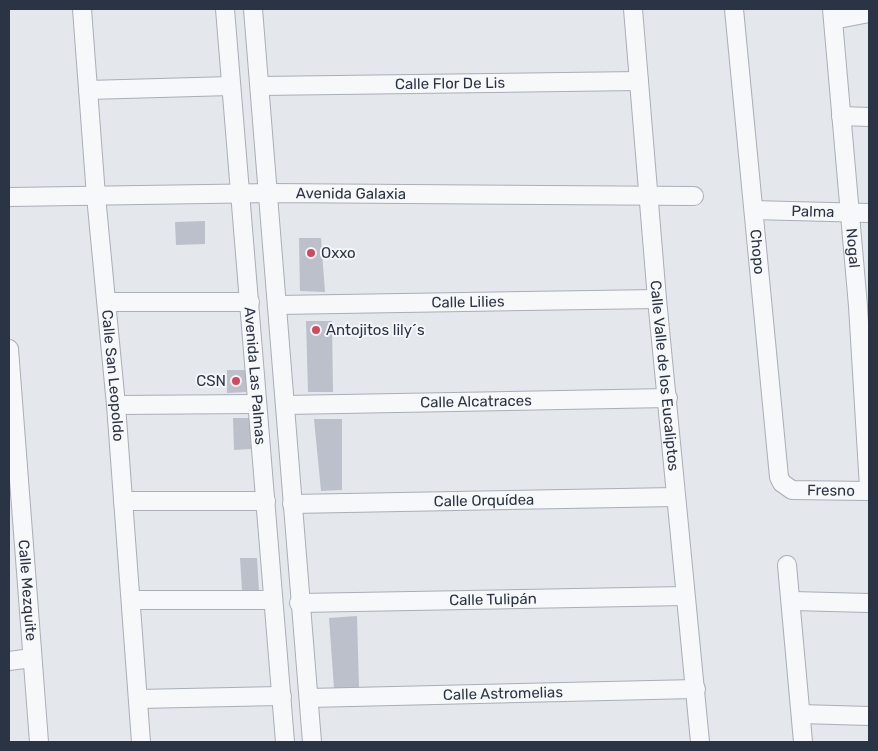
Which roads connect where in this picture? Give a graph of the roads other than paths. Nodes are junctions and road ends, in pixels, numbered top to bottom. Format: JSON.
{"nodes":[{"id":1,"x":82,"y":9,"type":"edge"},
{"id":2,"x":225,"y":9,"type":"edge"},
{"id":3,"x":253,"y":9,"type":"edge"},
{"id":4,"x":633,"y":9,"type":"edge"},
{"id":5,"x":734,"y":9,"type":"edge"},
{"id":6,"x":832,"y":14,"type":"edge"},
{"id":7,"x":869,"y":14,"type":"edge"},
{"id":8,"x":639,"y":81,"type":"junction"},
{"id":9,"x":231,"y":86,"type":"junction"},
{"id":10,"x":260,"y":86,"type":"junction"},
{"id":11,"x":88,"y":90,"type":"junction"},
{"id":12,"x":841,"y":116,"type":"junction"},
{"id":13,"x":869,"y":117,"type":"edge"},
{"id":14,"x":270,"y":193,"type":"junction"},
{"id":15,"x":240,"y":194,"type":"junction"},
{"id":16,"x":96,"y":196,"type":"junction"},
{"id":17,"x":650,"y":196,"type":"junction"},
{"id":18,"x":694,"y":196,"type":"dead end"},
{"id":19,"x":9,"y":197,"type":"edge"},
{"id":20,"x":755,"y":210,"type":"junction"},
{"id":21,"x":850,"y":212,"type":"junction"},
{"id":22,"x":869,"y":213,"type":"edge"},
{"id":23,"x":658,"y":299,"type":"junction"},
{"id":24,"x":107,"y":302,"type":"junction"},
{"id":25,"x":250,"y":302,"type":"junction"},
{"id":26,"x":278,"y":305,"type":"junction"},
{"id":27,"x":864,"y":306,"type":"edge"},
{"id":28,"x":9,"y":349,"type":"edge"},
{"id":29,"x":668,"y":398,"type":"junction"},
{"id":30,"x":867,"y":401,"type":"edge"},
{"id":31,"x":257,"y":404,"type":"junction"},
{"id":32,"x":116,"y":405,"type":"junction"},
{"id":33,"x":285,"y":405,"type":"junction"},
{"id":34,"x":12,"y":450,"type":"edge"},
{"id":35,"x":869,"y":489,"type":"edge"},
{"id":36,"x":792,"y":490,"type":"joint"},
{"id":37,"x":676,"y":497,"type":"junction"},
{"id":38,"x":123,"y":501,"type":"junction"},
{"id":39,"x":266,"y":501,"type":"junction"},
{"id":40,"x":292,"y":504,"type":"junction"},
{"id":41,"x":16,"y":549,"type":"edge"},
{"id":42,"x":787,"y":565,"type":"dead end"},
{"id":43,"x":685,"y":596,"type":"junction"},
{"id":44,"x":132,"y":600,"type":"junction"},
{"id":45,"x":273,"y":600,"type":"junction"},
{"id":46,"x":792,"y":602,"type":"junction"},
{"id":47,"x":300,"y":603,"type":"junction"},
{"id":48,"x":869,"y":603,"type":"edge"},
{"id":49,"x":32,"y":658,"type":"junction"},
{"id":50,"x":9,"y":662,"type":"edge"},
{"id":51,"x":696,"y":689,"type":"junction"},
{"id":52,"x":282,"y":696,"type":"junction"},
{"id":53,"x":309,"y":698,"type":"junction"},
{"id":54,"x":138,"y":699,"type":"junction"},
{"id":55,"x":801,"y":714,"type":"junction"},
{"id":56,"x":869,"y":716,"type":"edge"},
{"id":57,"x":39,"y":742,"type":"edge"},
{"id":58,"x":141,"y":742,"type":"edge"},
{"id":59,"x":285,"y":742,"type":"edge"},
{"id":60,"x":312,"y":742,"type":"edge"},
{"id":61,"x":700,"y":742,"type":"edge"},
{"id":62,"x":803,"y":742,"type":"edge"}],
"edges":[{"from":1,"to":11,"type":"street","name":"Calle San Leopoldo"},
{"from":2,"to":9,"type":"street","name":"Avenida Las Palmas"},
{"from":3,"to":10,"type":"street","name":"Avenida Las Palmas"},
{"from":4,"to":8,"type":"street","name":"Calle Valle de los Eucaliptos"},
{"from":5,"to":20,"type":"street","name":"Chopo"},
{"from":6,"to":7,"type":"street"},
{"from":6,"to":12,"type":"street","name":"Nogal"},
{"from":8,"to":10,"type":"street","name":"Calle Flor De Lis"},
{"from":8,"to":17,"type":"street","name":"Calle Valle de los Eucaliptos"},
{"from":9,"to":11,"type":"street"},
{"from":9,"to":15,"type":"street","name":"Avenida Las Palmas"},
{"from":10,"to":14,"type":"street","name":"Avenida Las Palmas"},
{"from":11,"to":16,"type":"street","name":"Calle San Leopoldo"},
{"from":12,"to":13,"type":"street"},
{"from":12,"to":21,"type":"street","name":"Nogal"},
{"from":14,"to":15,"type":"street","name":"Avenida Galaxia"},
{"from":14,"to":17,"type":"street","name":"Avenida Galaxia"},
{"from":14,"to":26,"type":"street","name":"Avenida Las Palmas"},
{"from":15,"to":16,"type":"street","name":"Avenida Galaxia"},
{"from":15,"to":25,"type":"street","name":"Avenida Las Palmas"},
{"from":16,"to":19,"type":"street","name":"Avenida Galaxia"},
{"from":16,"to":24,"type":"street","name":"Calle San Leopoldo"},
{"from":17,"to":18,"type":"street","name":"Avenida Galaxia"},
{"from":17,"to":23,"type":"street","name":"Calle Valle de los Eucaliptos"},
{"from":20,"to":21,"type":"street","name":"Palma"},
{"from":20,"to":36,"type":"street","name":"Chopo"},
{"from":21,"to":22,"type":"street","name":"Palma"},
{"from":21,"to":27,"type":"street","name":"Nogal"},
{"from":23,"to":26,"type":"street","name":"Calle Lilies"},
{"from":23,"to":29,"type":"street","name":"Calle Valle de los Eucaliptos"},
{"from":24,"to":25,"type":"street"},
{"from":24,"to":32,"type":"street","name":"Calle San Leopoldo"},
{"from":25,"to":31,"type":"street","name":"Avenida Las Palmas"},
{"from":26,"to":33,"type":"street","name":"Avenida Las Palmas"},
{"from":27,"to":30,"type":"street","name":"Nogal"},
{"from":28,"to":34,"type":"street","name":"Calle Mezquite"},
{"from":29,"to":33,"type":"street","name":"Calle Alcatraces"},
{"from":29,"to":37,"type":"street","name":"Calle Valle de los Eucaliptos"},
{"from":30,"to":35,"type":"street","name":"Nogal"},
{"from":31,"to":32,"type":"street"},
{"from":31,"to":39,"type":"street","name":"Avenida Las Palmas"},
{"from":32,"to":38,"type":"street","name":"Calle San Leopoldo"},
{"from":33,"to":40,"type":"street","name":"Avenida Las Palmas"},
{"from":34,"to":41,"type":"street","name":"Calle Mezquite"},
{"from":35,"to":36,"type":"street","name":"Fresno"},
{"from":37,"to":40,"type":"street","name":"Calle Orquídea"},
{"from":37,"to":43,"type":"street","name":"Calle Valle de los Eucaliptos"},
{"from":38,"to":39,"type":"street"},
{"from":38,"to":44,"type":"street","name":"Calle San Leopoldo"},
{"from":39,"to":45,"type":"street","name":"Avenida Las Palmas"},
{"from":40,"to":47,"type":"street","name":"Avenida Las Palmas"},
{"from":41,"to":49,"type":"street","name":"Calle Mezquite"},
{"from":42,"to":46,"type":"street"},
{"from":43,"to":47,"type":"street","name":"Calle Tulipán"},
{"from":43,"to":51,"type":"street","name":"Calle Valle de los Eucaliptos"},
{"from":44,"to":45,"type":"street"},
{"from":44,"to":54,"type":"street","name":"Calle San Leopoldo"},
{"from":45,"to":52,"type":"street","name":"Avenida Las Palmas"},
{"from":46,"to":48,"type":"street"},
{"from":46,"to":55,"type":"street"},
{"from":47,"to":53,"type":"street","name":"Avenida Las Palmas"},
{"from":49,"to":50,"type":"street"},
{"from":49,"to":57,"type":"street","name":"Calle Mezquite"},
{"from":51,"to":53,"type":"street","name":"Calle Astromelias"},
{"from":51,"to":61,"type":"street","name":"Calle Valle de los Eucaliptos"},
{"from":52,"to":54,"type":"street"},
{"from":52,"to":59,"type":"street","name":"Avenida Las Palmas"},
{"from":53,"to":60,"type":"street","name":"Avenida Las Palmas"},
{"from":54,"to":58,"type":"street","name":"Calle San Leopoldo"},
{"from":55,"to":56,"type":"street"},
{"from":55,"to":62,"type":"street"}]}
